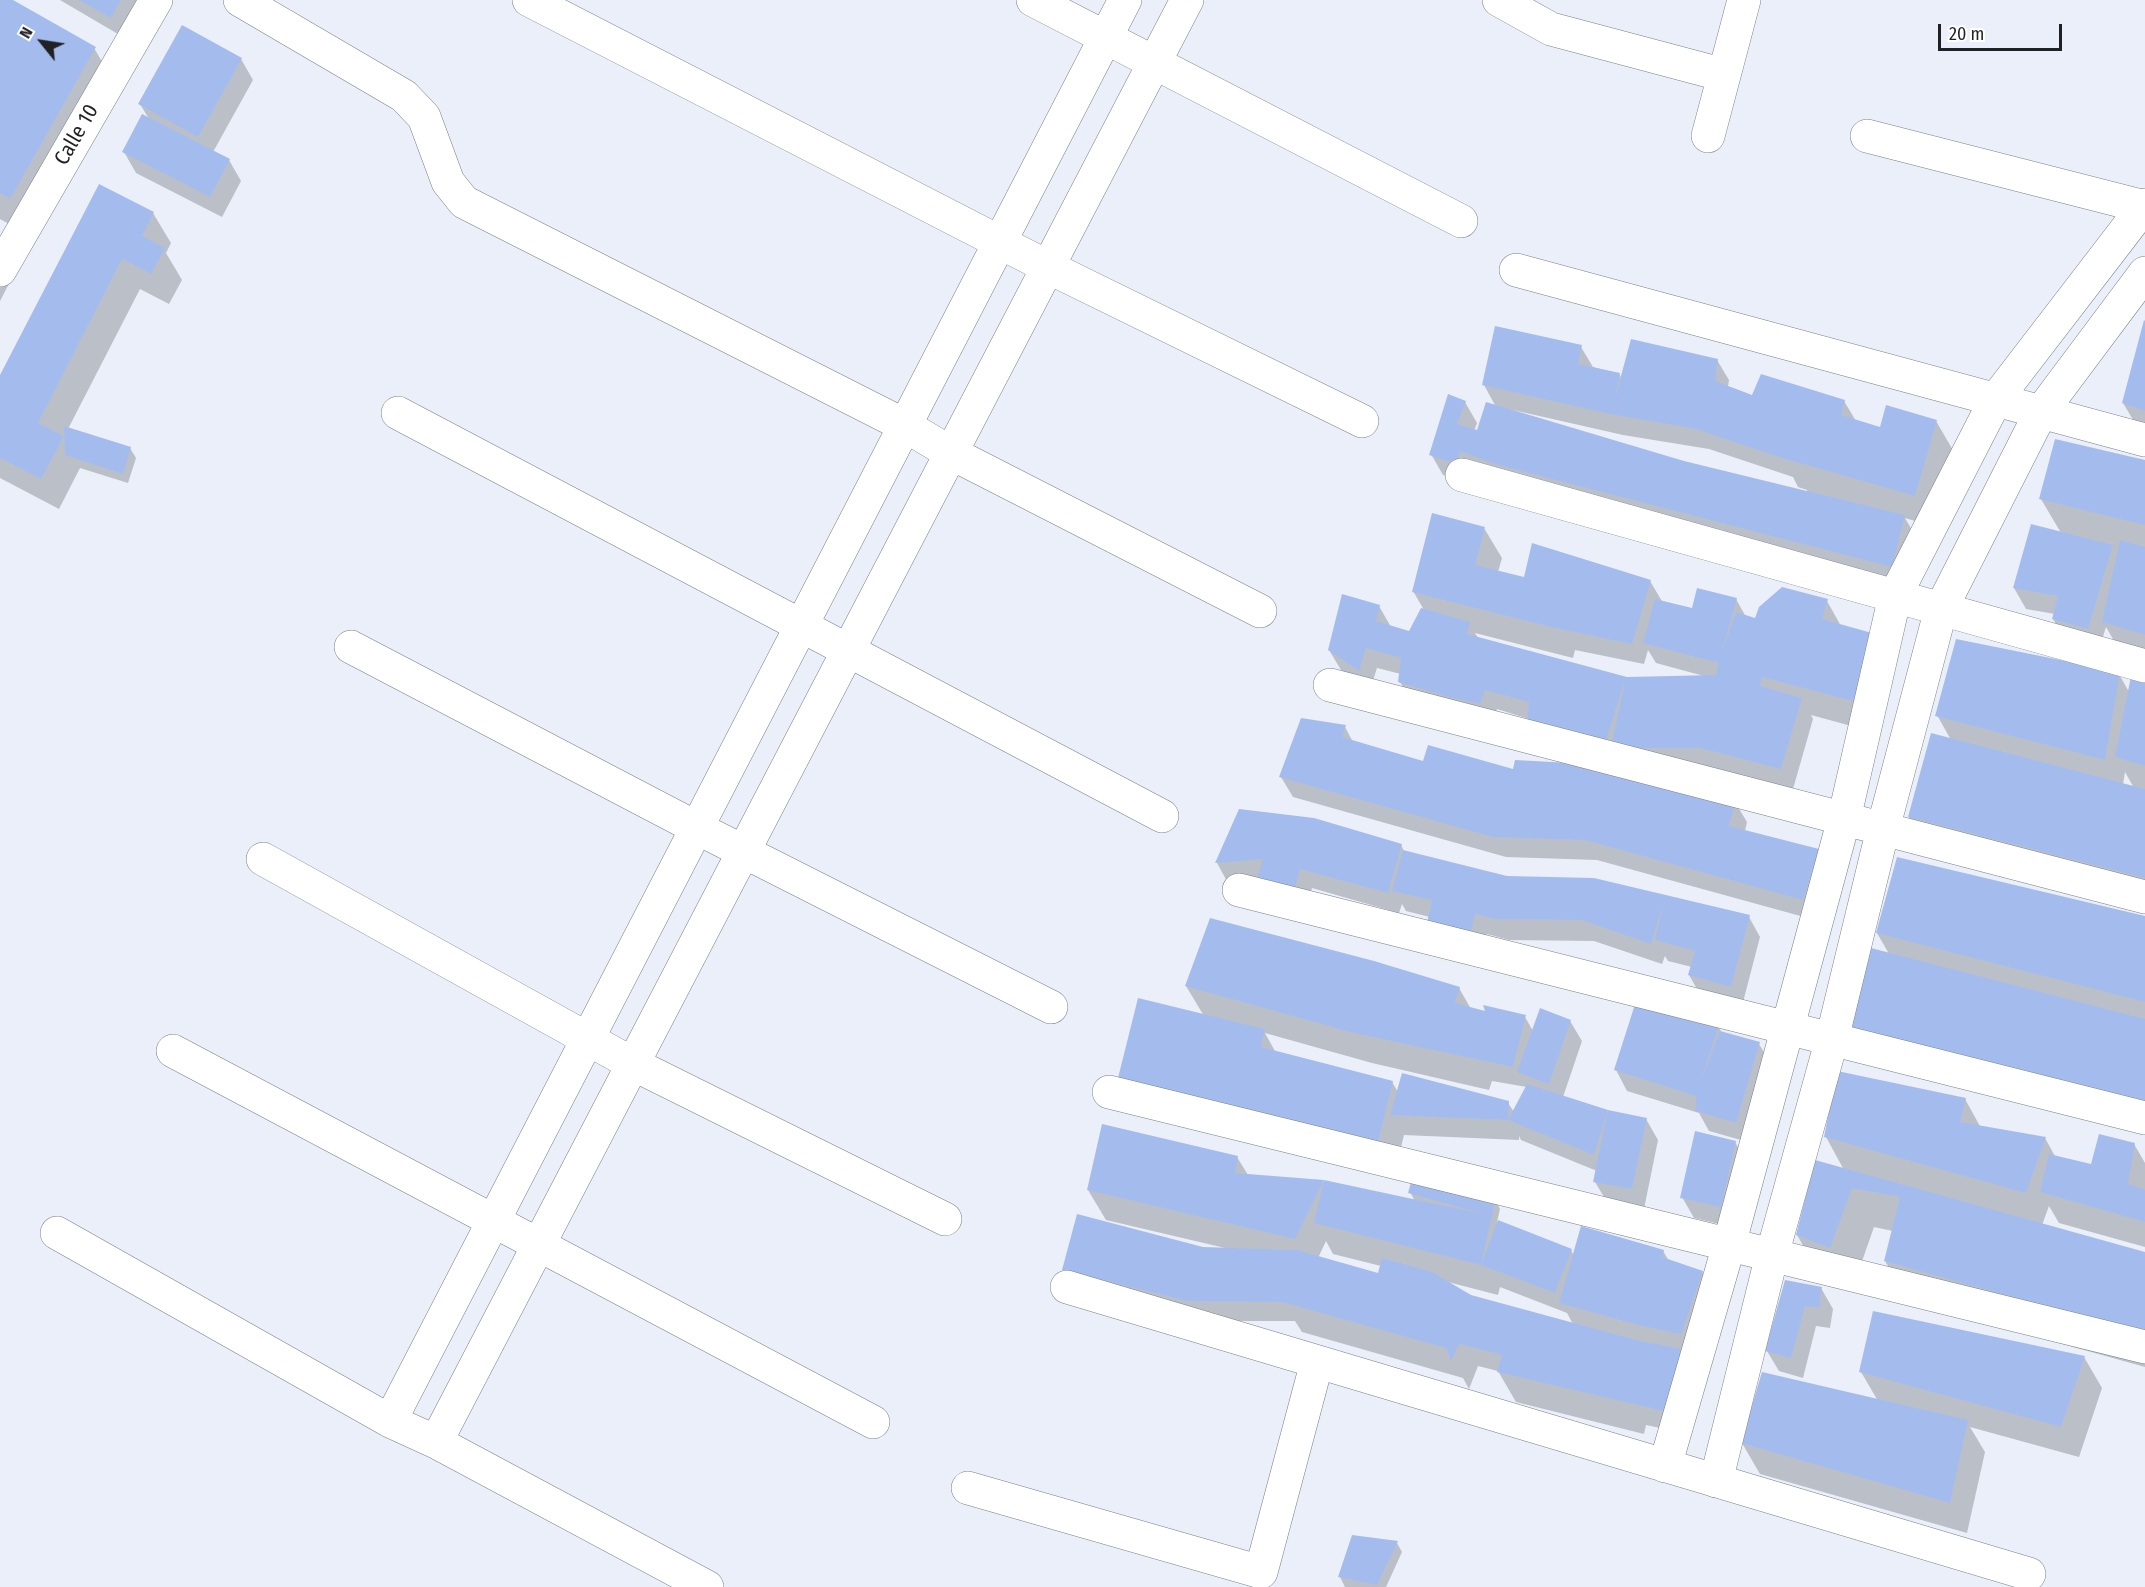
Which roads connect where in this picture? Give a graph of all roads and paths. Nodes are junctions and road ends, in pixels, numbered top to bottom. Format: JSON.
{"nodes":[{"id":1,"x":156,"y":0,"type":"edge"},
{"id":2,"x":240,"y":0,"type":"edge"},
{"id":3,"x":529,"y":0,"type":"edge"},
{"id":4,"x":1033,"y":0,"type":"edge"},
{"id":5,"x":1125,"y":0,"type":"edge"},
{"id":6,"x":1187,"y":0,"type":"edge"},
{"id":7,"x":1499,"y":0,"type":"edge"},
{"id":8,"x":1744,"y":0,"type":"edge"},
{"id":9,"x":1105,"y":38,"type":"junction"},
{"id":10,"x":1155,"y":62,"type":"junction"},
{"id":11,"x":1724,"y":75,"type":"junction"},
{"id":12,"x":1708,"y":136,"type":"dead end"},
{"id":13,"x":1867,"y":136,"type":"dead end"},
{"id":14,"x":2145,"y":206,"type":"edge"},
{"id":15,"x":1461,"y":221,"type":"dead end"},
{"id":16,"x":11,"y":225,"type":"edge"},
{"id":17,"x":1000,"y":241,"type":"junction"},
{"id":18,"x":1048,"y":267,"type":"junction"},
{"id":19,"x":0,"y":270,"type":"edge"},
{"id":20,"x":1516,"y":270,"type":"dead end"},
{"id":21,"x":2145,"y":273,"type":"edge"},
{"id":22,"x":1996,"y":399,"type":"junction"},
{"id":23,"x":2041,"y":412,"type":"junction"},
{"id":24,"x":398,"y":413,"type":"dead end"},
{"id":25,"x":1362,"y":421,"type":"dead end"},
{"id":26,"x":904,"y":425,"type":"junction"},
{"id":27,"x":2145,"y":440,"type":"edge"},
{"id":28,"x":951,"y":453,"type":"junction"},
{"id":29,"x":1462,"y":475,"type":"dead end"},
{"id":30,"x":1895,"y":596,"type":"junction"},
{"id":31,"x":1941,"y":609,"type":"junction"},
{"id":32,"x":1260,"y":611,"type":"dead end"},
{"id":33,"x":801,"y":626,"type":"junction"},
{"id":34,"x":351,"y":647,"type":"dead end"},
{"id":35,"x":849,"y":651,"type":"junction"},
{"id":36,"x":2145,"y":666,"type":"edge"},
{"id":37,"x":1330,"y":685,"type":"dead end"},
{"id":38,"x":1162,"y":816,"type":"dead end"},
{"id":39,"x":1844,"y":819,"type":"junction"},
{"id":40,"x":697,"y":828,"type":"junction"},
{"id":41,"x":1883,"y":828,"type":"junction"},
{"id":42,"x":744,"y":852,"type":"junction"},
{"id":43,"x":263,"y":859,"type":"dead end"},
{"id":44,"x":1239,"y":890,"type":"dead end"},
{"id":45,"x":2145,"y":897,"type":"edge"},
{"id":46,"x":1051,"y":1007,"type":"dead end"},
{"id":47,"x":1786,"y":1027,"type":"junction"},
{"id":48,"x":587,"y":1039,"type":"junction"},
{"id":49,"x":1832,"y":1039,"type":"junction"},
{"id":50,"x":173,"y":1051,"type":"dead end"},
{"id":51,"x":633,"y":1064,"type":"junction"},
{"id":52,"x":1109,"y":1092,"type":"dead end"},
{"id":53,"x":2145,"y":1118,"type":"edge"},
{"id":54,"x":494,"y":1219,"type":"junction"},
{"id":55,"x":945,"y":1219,"type":"dead end"},
{"id":56,"x":57,"y":1233,"type":"dead end"},
{"id":57,"x":1729,"y":1245,"type":"junction"},
{"id":58,"x":538,"y":1246,"type":"junction"},
{"id":59,"x":1772,"y":1255,"type":"junction"},
{"id":60,"x":1066,"y":1287,"type":"dead end"},
{"id":61,"x":2145,"y":1347,"type":"edge"},
{"id":62,"x":1317,"y":1362,"type":"junction"},
{"id":63,"x":390,"y":1421,"type":"junction"},
{"id":64,"x":873,"y":1422,"type":"dead end"},
{"id":65,"x":436,"y":1442,"type":"junction"},
{"id":66,"x":1665,"y":1466,"type":"junction"},
{"id":67,"x":1716,"y":1481,"type":"junction"},
{"id":68,"x":968,"y":1488,"type":"dead end"},
{"id":69,"x":2029,"y":1574,"type":"dead end"},
{"id":70,"x":707,"y":1587,"type":"edge"}],
"edges":[{"from":1,"to":16,"type":"street","name":"Calle 10"},
{"from":2,"to":26,"type":"street"},
{"from":3,"to":17,"type":"street"},
{"from":4,"to":9,"type":"street"},
{"from":5,"to":9,"type":"street"},
{"from":6,"to":10,"type":"street"},
{"from":7,"to":11,"type":"street"},
{"from":8,"to":11,"type":"street"},
{"from":9,"to":10,"type":"street"},
{"from":9,"to":17,"type":"street"},
{"from":10,"to":15,"type":"street"},
{"from":10,"to":18,"type":"street"},
{"from":11,"to":12,"type":"street"},
{"from":13,"to":14,"type":"street"},
{"from":14,"to":22,"type":"street"},
{"from":16,"to":19,"type":"street","name":"Calle 10"},
{"from":17,"to":18,"type":"street"},
{"from":17,"to":26,"type":"street"},
{"from":18,"to":25,"type":"street"},
{"from":18,"to":28,"type":"street"},
{"from":20,"to":22,"type":"street"},
{"from":21,"to":23,"type":"street"},
{"from":22,"to":23,"type":"street"},
{"from":22,"to":30,"type":"street"},
{"from":23,"to":27,"type":"street"},
{"from":23,"to":31,"type":"street"},
{"from":24,"to":33,"type":"street"},
{"from":26,"to":28,"type":"street"},
{"from":26,"to":33,"type":"street"},
{"from":28,"to":32,"type":"street"},
{"from":28,"to":35,"type":"street"},
{"from":29,"to":30,"type":"street"},
{"from":30,"to":31,"type":"street"},
{"from":30,"to":39,"type":"street"},
{"from":31,"to":36,"type":"street"},
{"from":31,"to":41,"type":"street"},
{"from":33,"to":35,"type":"street"},
{"from":33,"to":40,"type":"street"},
{"from":34,"to":40,"type":"street"},
{"from":35,"to":38,"type":"street"},
{"from":35,"to":42,"type":"street"},
{"from":37,"to":39,"type":"street"},
{"from":39,"to":41,"type":"street"},
{"from":39,"to":47,"type":"street"},
{"from":40,"to":42,"type":"street"},
{"from":40,"to":48,"type":"street"},
{"from":41,"to":45,"type":"street"},
{"from":41,"to":49,"type":"street"},
{"from":42,"to":46,"type":"street"},
{"from":42,"to":51,"type":"street"},
{"from":43,"to":48,"type":"street"},
{"from":44,"to":47,"type":"street"},
{"from":47,"to":49,"type":"street"},
{"from":47,"to":57,"type":"street"},
{"from":48,"to":51,"type":"street"},
{"from":48,"to":54,"type":"street"},
{"from":49,"to":53,"type":"street"},
{"from":49,"to":59,"type":"street"},
{"from":50,"to":54,"type":"street"},
{"from":51,"to":55,"type":"street"},
{"from":51,"to":58,"type":"street"},
{"from":52,"to":57,"type":"street"},
{"from":54,"to":58,"type":"street"},
{"from":54,"to":63,"type":"street"},
{"from":56,"to":63,"type":"street"},
{"from":57,"to":59,"type":"street"},
{"from":57,"to":66,"type":"street"},
{"from":58,"to":64,"type":"street"},
{"from":58,"to":65,"type":"street"},
{"from":59,"to":61,"type":"street"},
{"from":59,"to":67,"type":"street"},
{"from":60,"to":62,"type":"street"},
{"from":62,"to":66,"type":"street"},
{"from":62,"to":68,"type":"street"},
{"from":63,"to":65,"type":"street"},
{"from":65,"to":70,"type":"street"},
{"from":66,"to":67,"type":"street"},
{"from":67,"to":69,"type":"street"}]}
